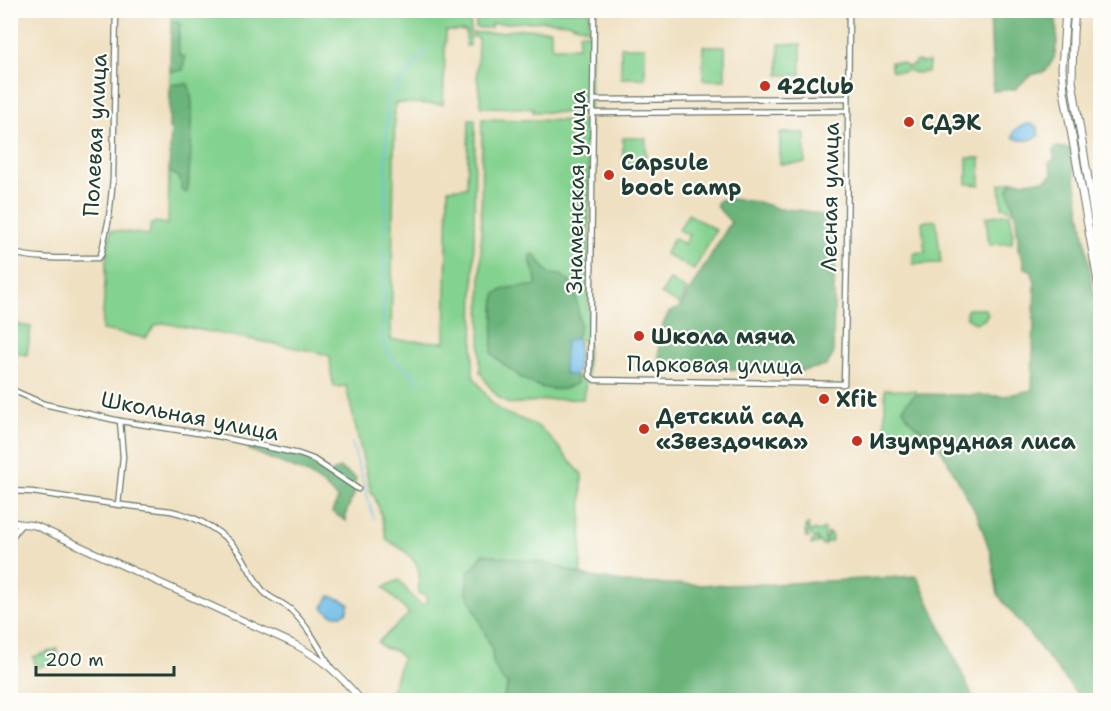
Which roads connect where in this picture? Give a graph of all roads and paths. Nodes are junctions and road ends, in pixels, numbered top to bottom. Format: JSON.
{"nodes":[{"id":1,"x":116,"y":10,"type":"edge"},
{"id":2,"x":594,"y":10,"type":"edge"},
{"id":3,"x":849,"y":10,"type":"edge"},
{"id":4,"x":1066,"y":10,"type":"edge"},
{"id":5,"x":1075,"y":10,"type":"edge"},
{"id":6,"x":848,"y":99,"type":"junction"},
{"id":7,"x":593,"y":100,"type":"junction"},
{"id":8,"x":848,"y":111,"type":"junction"},
{"id":9,"x":593,"y":113,"type":"junction"},
{"id":10,"x":10,"y":252,"type":"edge"},
{"id":11,"x":1101,"y":252,"type":"edge"},
{"id":12,"x":1101,"y":293,"type":"edge"},
{"id":13,"x":589,"y":373,"type":"joint"},
{"id":14,"x":844,"y":384,"type":"joint"},
{"id":15,"x":10,"y":389,"type":"edge"},
{"id":16,"x":120,"y":422,"type":"junction"},
{"id":17,"x":357,"y":489,"type":"dead end"},
{"id":18,"x":10,"y":490,"type":"edge"},
{"id":19,"x":117,"y":505,"type":"junction"},
{"id":20,"x":10,"y":521,"type":"edge"},
{"id":21,"x":21,"y":525,"type":"junction"},
{"id":22,"x":10,"y":541,"type":"edge"},
{"id":23,"x":330,"y":666,"type":"junction"},
{"id":24,"x":361,"y":700,"type":"edge"}],
"edges":[{"from":1,"to":10,"type":"street","name":"Полевая улица"},
{"from":2,"to":7,"type":"street","name":"Знаменская улица"},
{"from":3,"to":6,"type":"street","name":"Лесная улица"},
{"from":4,"to":12,"type":"main road"},
{"from":5,"to":11,"type":"main road"},
{"from":6,"to":7,"type":"street"},
{"from":6,"to":8,"type":"street","name":"Лесная улица"},
{"from":7,"to":9,"type":"street","name":"Знаменская улица"},
{"from":8,"to":9,"type":"street"},
{"from":8,"to":14,"type":"street","name":"Лесная улица"},
{"from":9,"to":13,"type":"street","name":"Знаменская улица"},
{"from":13,"to":14,"type":"street","name":"Парковая улица"},
{"from":15,"to":16,"type":"street","name":"Школьная улица"},
{"from":16,"to":17,"type":"street","name":"Школьная улица"},
{"from":16,"to":19,"type":"street"},
{"from":18,"to":19,"type":"street"},
{"from":19,"to":23,"type":"street"},
{"from":20,"to":21,"type":"street"},
{"from":21,"to":22,"type":"street"},
{"from":21,"to":23,"type":"street"},
{"from":23,"to":24,"type":"street"}]}
